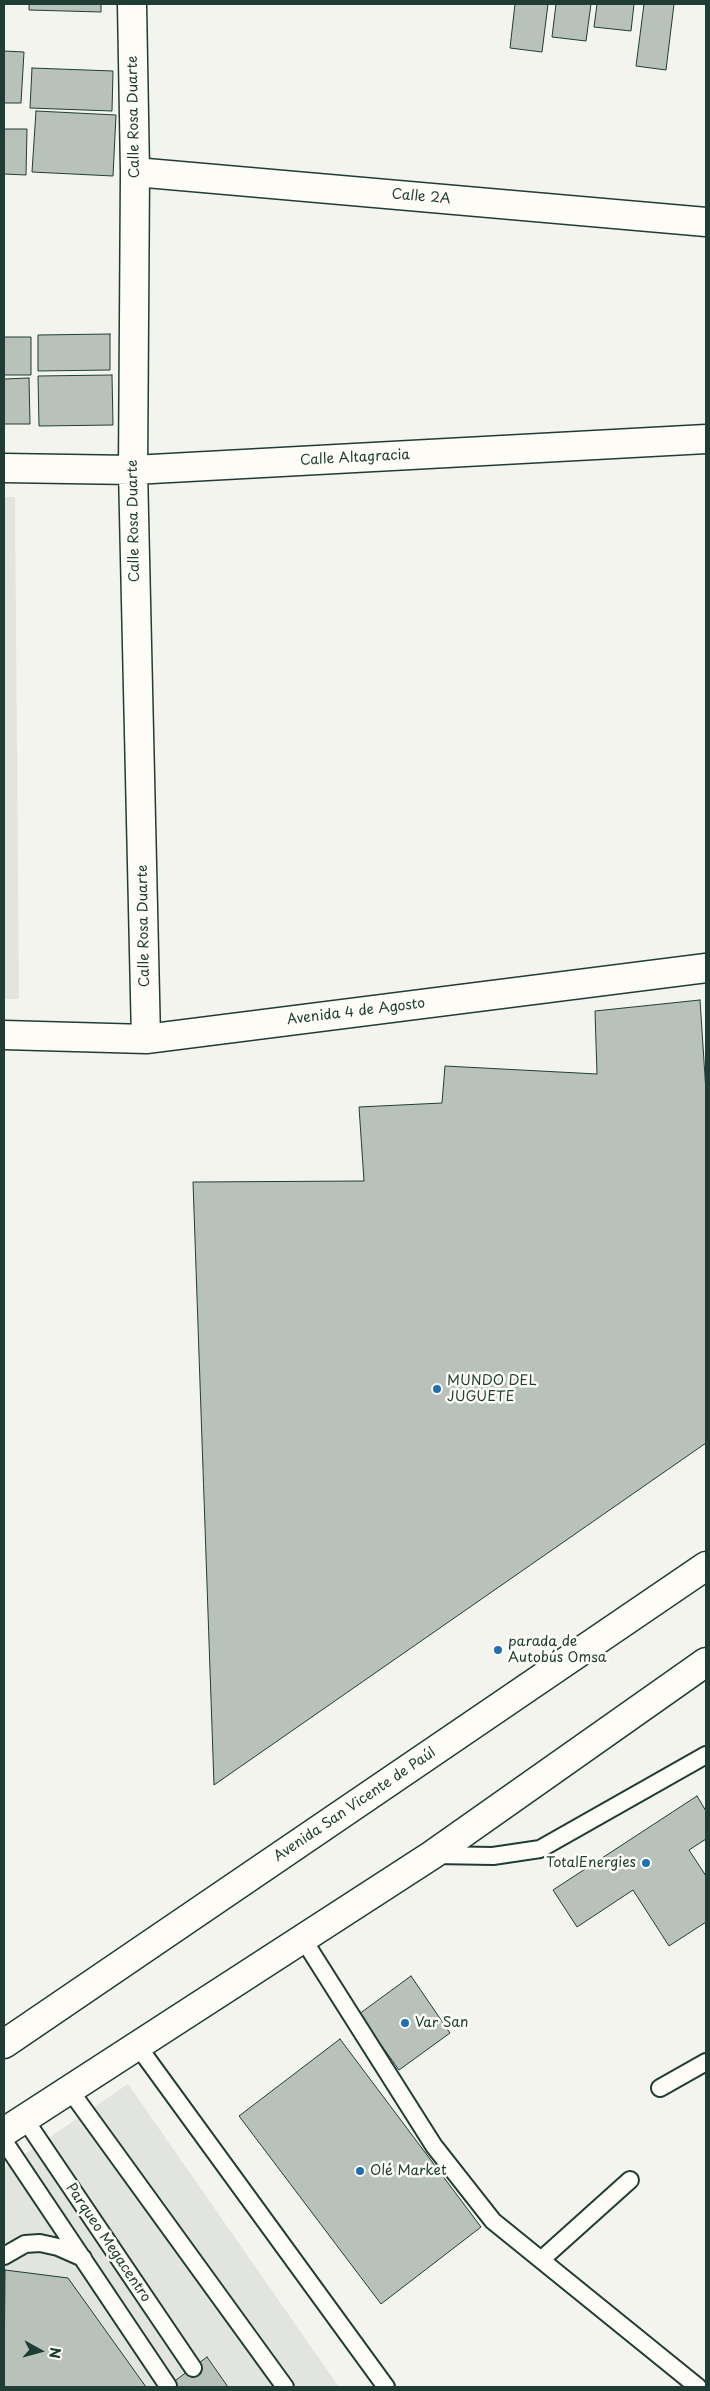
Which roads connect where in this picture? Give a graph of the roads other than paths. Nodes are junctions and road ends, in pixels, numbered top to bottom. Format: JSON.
{"nodes":[{"id":1,"x":132,"y":4,"type":"edge"},
{"id":2,"x":135,"y":172,"type":"junction"},
{"id":3,"x":706,"y":222,"type":"edge"},
{"id":4,"x":706,"y":439,"type":"edge"},
{"id":5,"x":4,"y":468,"type":"edge"},
{"id":6,"x":133,"y":470,"type":"junction"},
{"id":7,"x":706,"y":968,"type":"edge"},
{"id":8,"x":4,"y":1034,"type":"edge"},
{"id":9,"x":146,"y":1039,"type":"junction"},
{"id":10,"x":706,"y":1566,"type":"edge"},
{"id":11,"x":706,"y":1669,"type":"edge"},
{"id":12,"x":706,"y":1755,"type":"edge"},
{"id":13,"x":432,"y":1855,"type":"junction"},
{"id":14,"x":303,"y":1939,"type":"junction"},
{"id":15,"x":4,"y":2044,"type":"edge"},
{"id":16,"x":137,"y":2045,"type":"junction"},
{"id":17,"x":706,"y":2062,"type":"edge"},
{"id":18,"x":660,"y":2088,"type":"dead end"},
{"id":19,"x":69,"y":2089,"type":"junction"},
{"id":20,"x":14,"y":2125,"type":"edge"},
{"id":21,"x":4,"y":2141,"type":"edge"},
{"id":22,"x":630,"y":2180,"type":"dead end"},
{"id":23,"x":4,"y":2256,"type":"edge"},
{"id":24,"x":84,"y":2259,"type":"junction"},
{"id":25,"x":542,"y":2259,"type":"junction"},
{"id":26,"x":193,"y":2368,"type":"dead end"},
{"id":27,"x":168,"y":2386,"type":"dead end"},
{"id":28,"x":285,"y":2387,"type":"edge"},
{"id":29,"x":386,"y":2387,"type":"edge"},
{"id":30,"x":698,"y":2387,"type":"edge"}],
"edges":[{"from":1,"to":2,"type":"street","name":"Calle Rosa Duarte"},
{"from":2,"to":3,"type":"street","name":"Calle 2A"},
{"from":2,"to":6,"type":"street","name":"Calle Rosa Duarte"},
{"from":4,"to":6,"type":"street","name":"Calle Altagracia"},
{"from":5,"to":6,"type":"street","name":"Calle Altagracia"},
{"from":6,"to":9,"type":"street","name":"Calle Rosa Duarte"},
{"from":7,"to":9,"type":"street","name":"Avenida 4 de Agosto"},
{"from":8,"to":9,"type":"street","name":"Avenida 4 de Agosto"},
{"from":10,"to":15,"type":"street","name":"Avenida San Vicente de Paúl"},
{"from":11,"to":13,"type":"street"},
{"from":12,"to":13,"type":"lane"},
{"from":13,"to":14,"type":"street"},
{"from":14,"to":16,"type":"street"},
{"from":14,"to":25,"type":"lane"},
{"from":16,"to":19,"type":"street"},
{"from":16,"to":29,"type":"lane"},
{"from":17,"to":18,"type":"lane"},
{"from":19,"to":20,"type":"street"},
{"from":19,"to":28,"type":"lane"},
{"from":20,"to":26,"type":"lane","name":"Parqueo Megacentro"},
{"from":21,"to":24,"type":"lane","name":"Parqueo Megacentro"},
{"from":22,"to":25,"type":"lane"},
{"from":23,"to":24,"type":"lane"},
{"from":24,"to":27,"type":"lane","name":"Parqueo Megacentro"},
{"from":25,"to":30,"type":"lane"}]}
